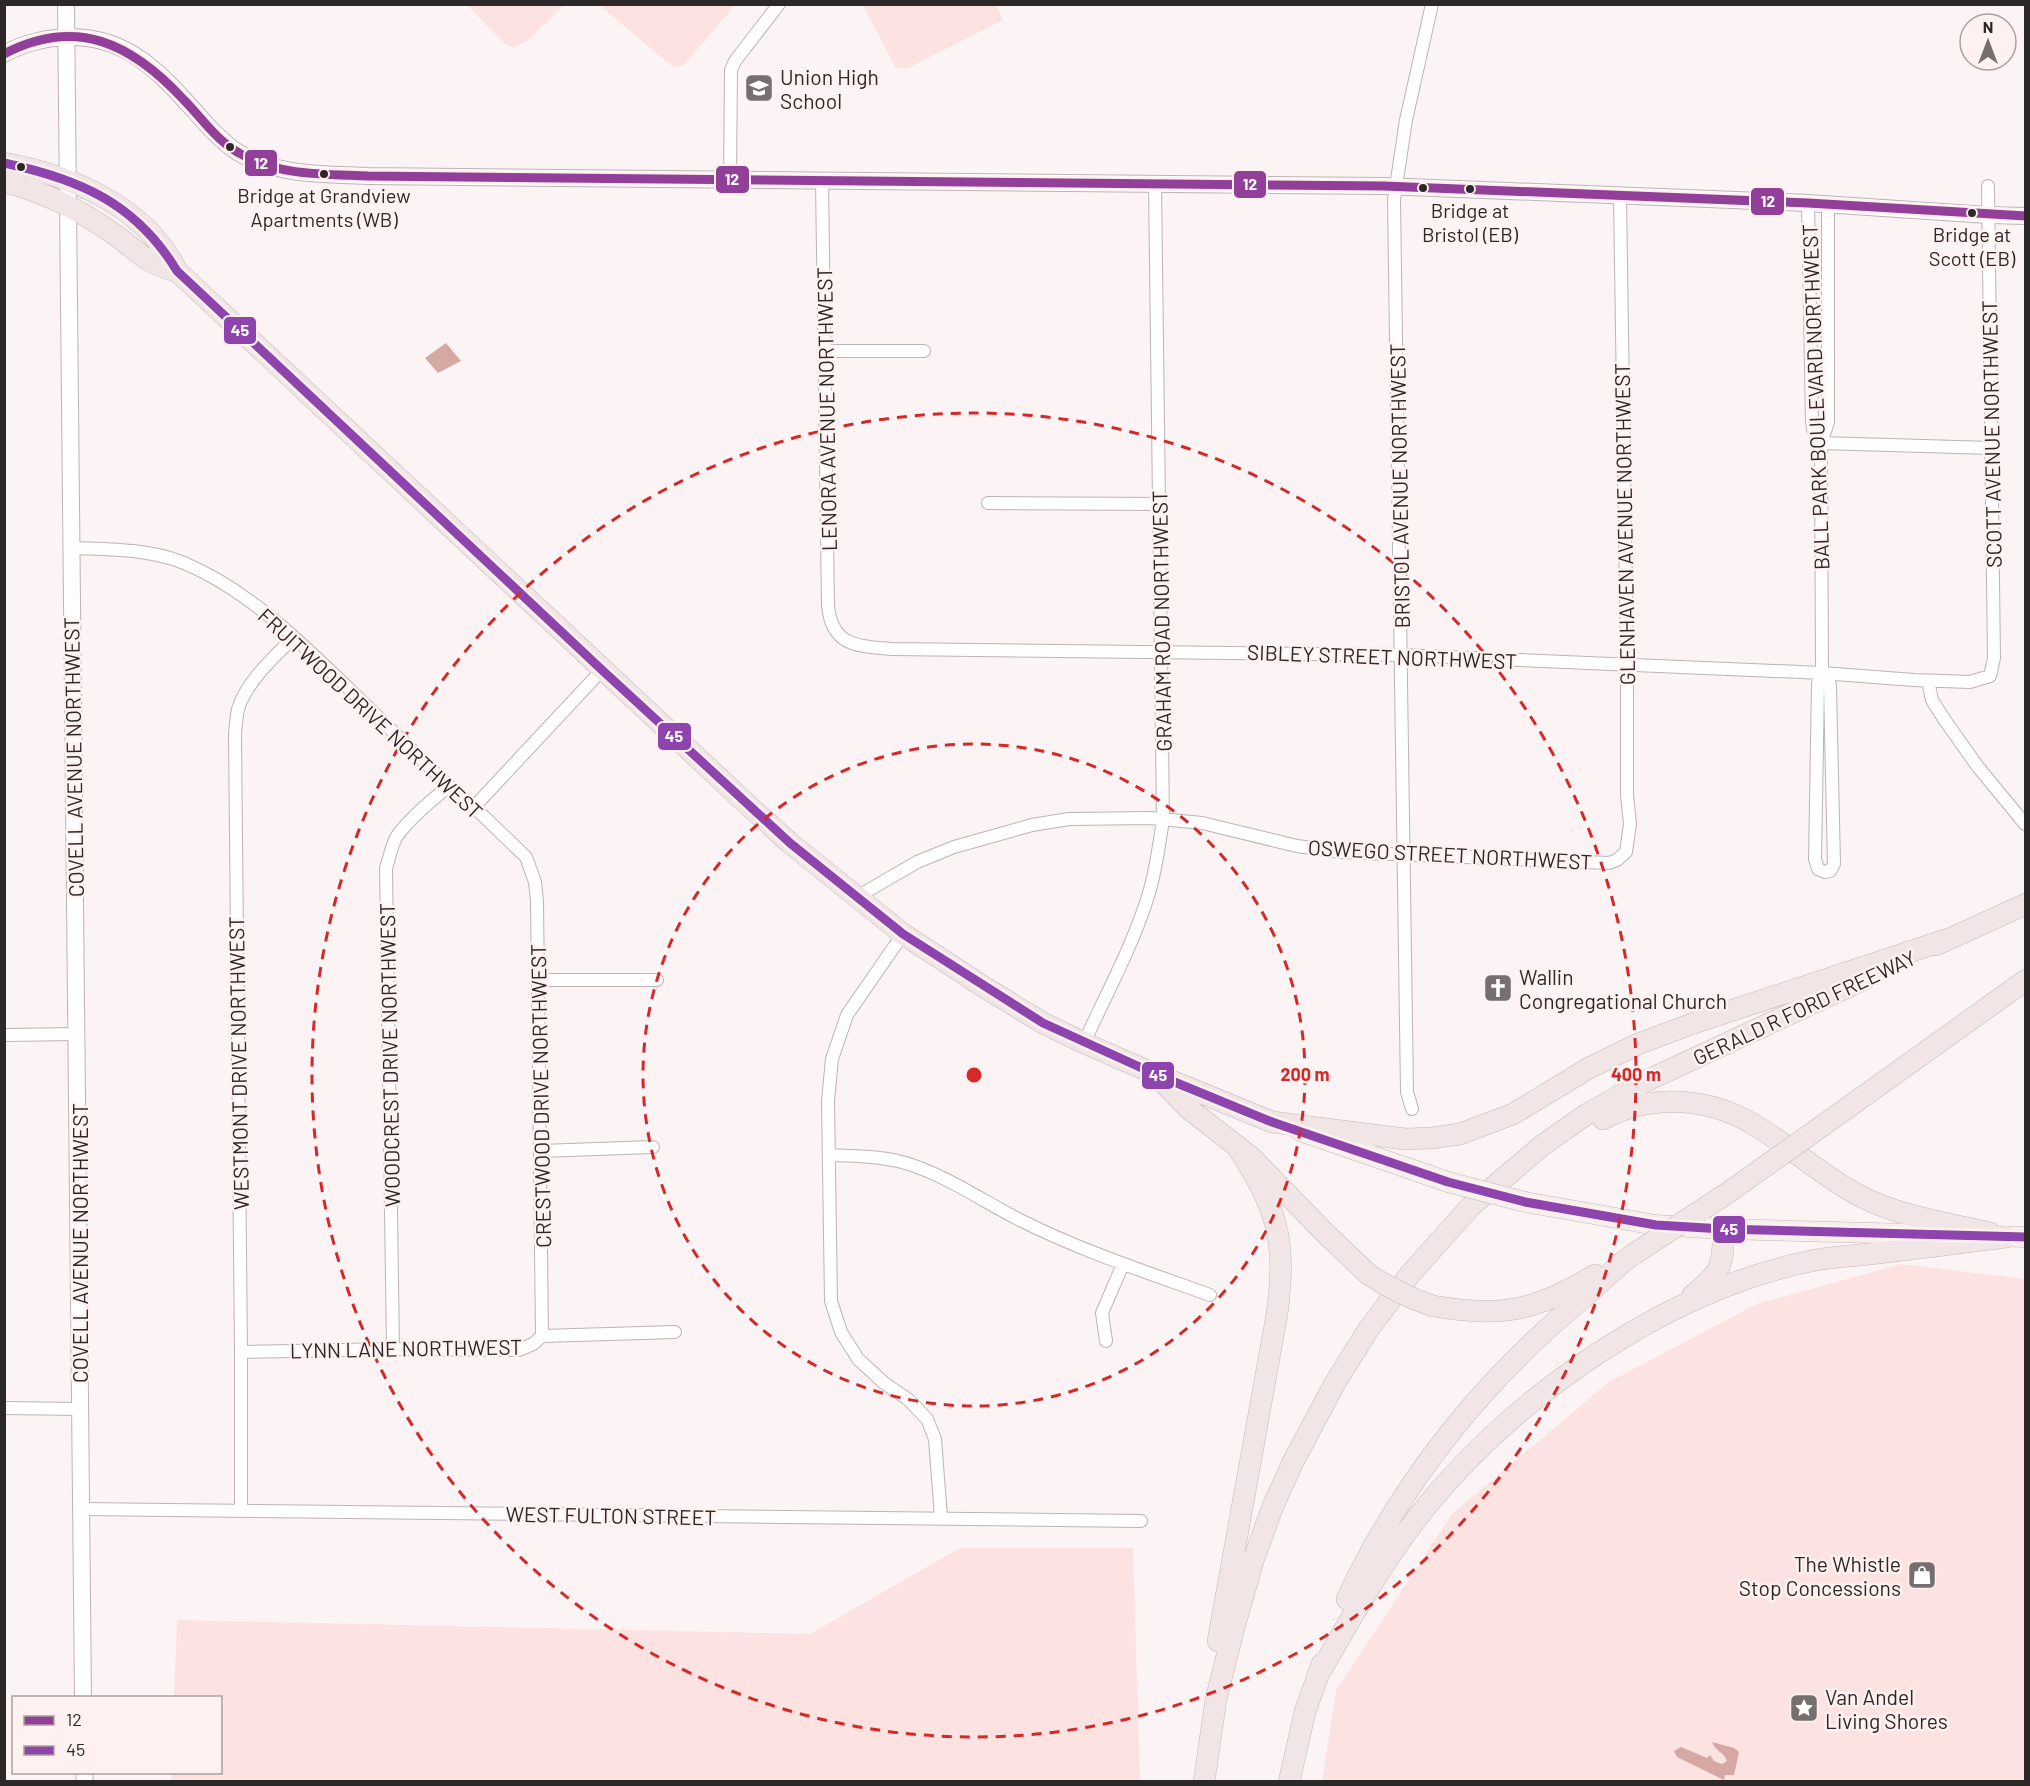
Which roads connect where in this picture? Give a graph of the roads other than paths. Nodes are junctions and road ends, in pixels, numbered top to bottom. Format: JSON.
{"nodes":[{"id":1,"x":66,"y":4,"type":"edge"},
{"id":2,"x":779,"y":4,"type":"edge"},
{"id":3,"x":1430,"y":5,"type":"edge"},
{"id":4,"x":67,"y":37,"type":"junction"},
{"id":5,"x":4,"y":54,"type":"edge"},
{"id":6,"x":4,"y":163,"type":"edge"},
{"id":7,"x":730,"y":179,"type":"junction"},
{"id":8,"x":822,"y":180,"type":"junction"},
{"id":9,"x":68,"y":181,"type":"junction"},
{"id":10,"x":4,"y":182,"type":"edge"},
{"id":11,"x":1155,"y":184,"type":"junction"},
{"id":12,"x":1396,"y":186,"type":"junction"},
{"id":13,"x":1988,"y":186,"type":"dead end"},
{"id":14,"x":1620,"y":196,"type":"junction"},
{"id":15,"x":1808,"y":203,"type":"junction"},
{"id":16,"x":1828,"y":204,"type":"junction"},
{"id":17,"x":67,"y":207,"type":"junction"},
{"id":18,"x":1988,"y":215,"type":"junction"},
{"id":19,"x":2025,"y":216,"type":"edge"},
{"id":20,"x":177,"y":271,"type":"junction"},
{"id":21,"x":826,"y":351,"type":"junction"},
{"id":22,"x":924,"y":351,"type":"dead end"},
{"id":23,"x":1821,"y":443,"type":"junction"},
{"id":24,"x":1991,"y":448,"type":"junction"},
{"id":25,"x":988,"y":503,"type":"dead end"},
{"id":26,"x":1160,"y":504,"type":"junction"},
{"id":27,"x":71,"y":548,"type":"junction"},
{"id":28,"x":838,"y":635,"type":"joint"},
{"id":29,"x":294,"y":637,"type":"junction"},
{"id":30,"x":1162,"y":651,"type":"junction"},
{"id":31,"x":1401,"y":655,"type":"junction"},
{"id":32,"x":1627,"y":665,"type":"junction"},
{"id":33,"x":603,"y":670,"type":"junction"},
{"id":34,"x":1822,"y":673,"type":"junction"},
{"id":35,"x":1984,"y":679,"type":"joint"},
{"id":36,"x":1928,"y":681,"type":"junction"},
{"id":37,"x":449,"y":786,"type":"junction"},
{"id":38,"x":474,"y":807,"type":"junction"},
{"id":39,"x":1163,"y":820,"type":"junction"},
{"id":40,"x":2025,"y":824,"type":"edge"},
{"id":41,"x":1626,"y":852,"type":"joint"},
{"id":42,"x":1404,"y":855,"type":"junction"},
{"id":43,"x":526,"y":857,"type":"joint"},
{"id":44,"x":858,"y":897,"type":"junction"},
{"id":45,"x":2025,"y":904,"type":"edge"},
{"id":46,"x":903,"y":934,"type":"junction"},
{"id":47,"x":1948,"y":939,"type":"junction"},
{"id":48,"x":538,"y":980,"type":"junction"},
{"id":49,"x":657,"y":980,"type":"dead end"},
{"id":50,"x":2025,"y":980,"type":"edge"},
{"id":51,"x":77,"y":1034,"type":"junction"},
{"id":52,"x":4,"y":1035,"type":"edge"},
{"id":53,"x":1084,"y":1043,"type":"junction"},
{"id":54,"x":1155,"y":1074,"type":"junction"},
{"id":55,"x":1412,"y":1109,"type":"dead end"},
{"id":56,"x":1272,"y":1122,"type":"junction"},
{"id":57,"x":1236,"y":1145,"type":"junction"},
{"id":58,"x":653,"y":1147,"type":"dead end"},
{"id":59,"x":541,"y":1151,"type":"junction"},
{"id":60,"x":829,"y":1155,"type":"junction"},
{"id":61,"x":1512,"y":1171,"type":"junction"},
{"id":62,"x":1723,"y":1229,"type":"junction"},
{"id":63,"x":2015,"y":1237,"type":"edge"},
{"id":64,"x":1631,"y":1256,"type":"junction"},
{"id":65,"x":1123,"y":1264,"type":"junction"},
{"id":66,"x":1210,"y":1295,"type":"dead end"},
{"id":67,"x":1676,"y":1309,"type":"junction"},
{"id":68,"x":675,"y":1332,"type":"dead end"},
{"id":69,"x":542,"y":1336,"type":"junction"},
{"id":70,"x":1106,"y":1341,"type":"dead end"},
{"id":71,"x":393,"y":1349,"type":"junction"},
{"id":72,"x":241,"y":1352,"type":"junction"},
{"id":73,"x":4,"y":1408,"type":"edge"},
{"id":74,"x":80,"y":1409,"type":"junction"},
{"id":75,"x":81,"y":1509,"type":"junction"},
{"id":76,"x":241,"y":1510,"type":"junction"},
{"id":77,"x":941,"y":1517,"type":"junction"},
{"id":78,"x":1141,"y":1521,"type":"dead end"},
{"id":79,"x":1317,"y":1677,"type":"junction"},
{"id":80,"x":83,"y":1696,"type":"edge"},
{"id":81,"x":1204,"y":1780,"type":"edge"},
{"id":82,"x":1289,"y":1782,"type":"edge"}],
"edges":[{"from":1,"to":4,"type":"main road","name":"COVELL AVENUE NORTHWEST"},
{"from":2,"to":7,"type":"street"},
{"from":3,"to":12,"type":"street","name":"BRISTOL AVENUE NORTHWEST"},
{"from":4,"to":5,"type":"main road"},
{"from":4,"to":7,"type":"main road"},
{"from":4,"to":9,"type":"main road","name":"COVELL AVENUE NORTHWEST"},
{"from":6,"to":9,"type":"highway"},
{"from":7,"to":8,"type":"main road"},
{"from":8,"to":11,"type":"main road"},
{"from":8,"to":21,"type":"street","name":"LENORA AVENUE NORTHWEST"},
{"from":9,"to":17,"type":"main road","name":"COVELL AVENUE NORTHWEST"},
{"from":9,"to":20,"type":"highway"},
{"from":10,"to":17,"type":"highway"},
{"from":11,"to":12,"type":"main road"},
{"from":11,"to":26,"type":"street","name":"GRAHAM ROAD NORTHWEST"},
{"from":12,"to":14,"type":"main road"},
{"from":12,"to":31,"type":"street","name":"BRISTOL AVENUE NORTHWEST"},
{"from":13,"to":18,"type":"street","name":"SCOTT AVENUE NORTHWEST"},
{"from":14,"to":15,"type":"main road"},
{"from":14,"to":32,"type":"street","name":"GLENHAVEN AVENUE NORTHWEST"},
{"from":15,"to":16,"type":"main road"},
{"from":15,"to":23,"type":"street","name":"BALL PARK BOULEVARD NORTHWEST"},
{"from":16,"to":18,"type":"main road"},
{"from":16,"to":23,"type":"street"},
{"from":17,"to":20,"type":"highway"},
{"from":17,"to":27,"type":"main road","name":"COVELL AVENUE NORTHWEST"},
{"from":18,"to":19,"type":"main road"},
{"from":18,"to":24,"type":"street","name":"SCOTT AVENUE NORTHWEST"},
{"from":20,"to":33,"type":"highway"},
{"from":21,"to":22,"type":"street"},
{"from":21,"to":28,"type":"street","name":"LENORA AVENUE NORTHWEST"},
{"from":23,"to":24,"type":"street"},
{"from":23,"to":34,"type":"street","name":"BALL PARK BOULEVARD NORTHWEST"},
{"from":24,"to":35,"type":"street","name":"SCOTT AVENUE NORTHWEST"},
{"from":25,"to":26,"type":"street"},
{"from":26,"to":30,"type":"street","name":"GRAHAM ROAD NORTHWEST"},
{"from":27,"to":29,"type":"street","name":"FRUITWOOD DRIVE NORTHWEST"},
{"from":27,"to":51,"type":"main road","name":"COVELL AVENUE NORTHWEST"},
{"from":28,"to":30,"type":"street","name":"SIBLEY STREET NORTHWEST"},
{"from":29,"to":37,"type":"street","name":"FRUITWOOD DRIVE NORTHWEST"},
{"from":29,"to":72,"type":"street","name":"WESTMONT DRIVE NORTHWEST"},
{"from":30,"to":31,"type":"street","name":"SIBLEY STREET NORTHWEST"},
{"from":30,"to":39,"type":"street","name":"GRAHAM ROAD NORTHWEST"},
{"from":31,"to":32,"type":"street","name":"SIBLEY STREET NORTHWEST"},
{"from":31,"to":42,"type":"street","name":"BRISTOL AVENUE NORTHWEST"},
{"from":32,"to":34,"type":"street","name":"SIBLEY STREET NORTHWEST"},
{"from":32,"to":41,"type":"street","name":"GLENHAVEN AVENUE NORTHWEST"},
{"from":33,"to":38,"type":"street"},
{"from":33,"to":44,"type":"highway"},
{"from":34,"to":34,"type":"street","name":"BALL PARK BOULEVARD NORTHWEST"},
{"from":34,"to":36,"type":"street","name":"SIBLEY STREET NORTHWEST"},
{"from":35,"to":36,"type":"street","name":"SIBLEY STREET NORTHWEST"},
{"from":36,"to":40,"type":"street"},
{"from":37,"to":38,"type":"street","name":"FRUITWOOD DRIVE NORTHWEST"},
{"from":37,"to":71,"type":"street","name":"WOODCREST DRIVE NORTHWEST"},
{"from":38,"to":43,"type":"street","name":"FRUITWOOD DRIVE NORTHWEST"},
{"from":39,"to":42,"type":"street","name":"OSWEGO STREET NORTHWEST"},
{"from":39,"to":44,"type":"street","name":"OSWEGO STREET NORTHWEST"},
{"from":39,"to":53,"type":"street","name":"GRAHAM ROAD NORTHWEST"},
{"from":41,"to":42,"type":"street","name":"OSWEGO STREET NORTHWEST"},
{"from":42,"to":55,"type":"street","name":"BRISTOL AVENUE NORTHWEST"},
{"from":43,"to":48,"type":"street","name":"CRESTWOOD DRIVE NORTHWEST"},
{"from":44,"to":46,"type":"highway"},
{"from":45,"to":47,"type":"highway","name":"GERALD R FORD FREEWAY"},
{"from":46,"to":53,"type":"highway"},
{"from":46,"to":60,"type":"street"},
{"from":47,"to":56,"type":"highway"},
{"from":47,"to":61,"type":"highway","name":"GERALD R FORD FREEWAY"},
{"from":48,"to":49,"type":"street"},
{"from":48,"to":59,"type":"street","name":"CRESTWOOD DRIVE NORTHWEST"},
{"from":50,"to":64,"type":"highway","bridge":true},
{"from":51,"to":52,"type":"street"},
{"from":51,"to":74,"type":"main road","name":"COVELL AVENUE NORTHWEST"},
{"from":53,"to":54,"type":"highway"},
{"from":54,"to":56,"type":"highway"},
{"from":54,"to":57,"type":"highway"},
{"from":56,"to":62,"type":"main road","bridge":true},
{"from":57,"to":64,"type":"highway","bridge":true},
{"from":57,"to":81,"type":"highway"},
{"from":58,"to":59,"type":"street"},
{"from":59,"to":69,"type":"street","name":"CRESTWOOD DRIVE NORTHWEST"},
{"from":60,"to":65,"type":"street"},
{"from":60,"to":77,"type":"street"},
{"from":61,"to":63,"type":"highway"},
{"from":61,"to":81,"type":"highway","name":"GERALD R FORD FREEWAY"},
{"from":62,"to":63,"type":"main road"},
{"from":62,"to":67,"type":"highway"},
{"from":63,"to":67,"type":"highway"},
{"from":64,"to":79,"type":"highway"},
{"from":65,"to":66,"type":"street"},
{"from":65,"to":70,"type":"street"},
{"from":67,"to":79,"type":"highway"},
{"from":68,"to":69,"type":"street","name":"LYNN LANE NORTHWEST"},
{"from":69,"to":71,"type":"street","name":"LYNN LANE NORTHWEST"},
{"from":71,"to":72,"type":"street","name":"LYNN LANE NORTHWEST"},
{"from":72,"to":76,"type":"street","name":"WESTMONT DRIVE NORTHWEST"},
{"from":73,"to":74,"type":"street"},
{"from":74,"to":75,"type":"main road","name":"COVELL AVENUE NORTHWEST"},
{"from":75,"to":76,"type":"street","name":"WEST FULTON STREET"},
{"from":75,"to":80,"type":"main road","name":"COVELL AVENUE NORTHWEST"},
{"from":76,"to":77,"type":"street","name":"WEST FULTON STREET"},
{"from":77,"to":78,"type":"street","name":"WEST FULTON STREET"},
{"from":79,"to":82,"type":"highway"}]}
